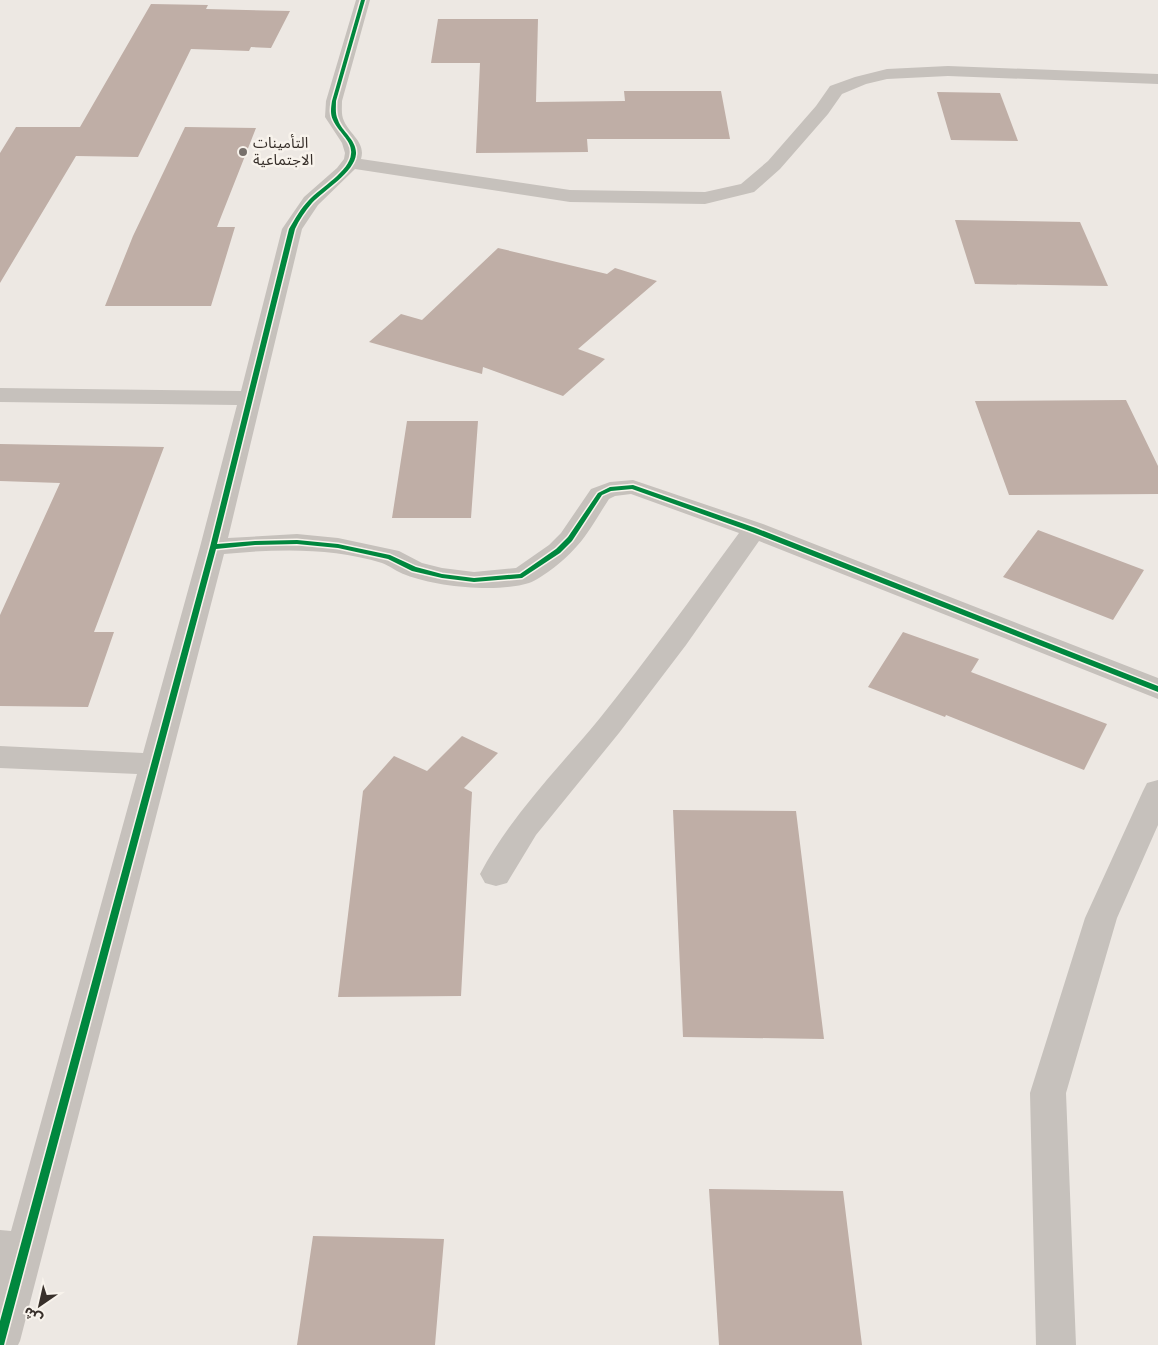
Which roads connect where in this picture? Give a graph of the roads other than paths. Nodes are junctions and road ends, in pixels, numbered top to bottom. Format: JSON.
{"nodes":[{"id":1,"x":362,"y":0,"type":"edge"},
{"id":2,"x":1158,"y":79,"type":"edge"},
{"id":3,"x":352,"y":163,"type":"junction"},
{"id":4,"x":0,"y":395,"type":"edge"},
{"id":5,"x":250,"y":398,"type":"junction"},
{"id":6,"x":754,"y":530,"type":"junction"},
{"id":7,"x":213,"y":547,"type":"junction"},
{"id":8,"x":1158,"y":690,"type":"edge"},
{"id":9,"x":0,"y":756,"type":"edge"},
{"id":10,"x":155,"y":764,"type":"junction"},
{"id":11,"x":1158,"y":791,"type":"edge"},
{"id":12,"x":496,"y":874,"type":"dead end"},
{"id":13,"x":12,"y":1249,"type":"edge"},
{"id":14,"x":0,"y":1341,"type":"edge"},
{"id":15,"x":1056,"y":1345,"type":"edge"}],
"edges":[{"from":1,"to":3,"type":"street"},
{"from":2,"to":3,"type":"street"},
{"from":3,"to":5,"type":"street"},
{"from":4,"to":5,"type":"street"},
{"from":5,"to":7,"type":"street"},
{"from":6,"to":7,"type":"street"},
{"from":6,"to":8,"type":"street"},
{"from":6,"to":12,"type":"street"},
{"from":7,"to":10,"type":"street"},
{"from":9,"to":10,"type":"street"},
{"from":10,"to":13,"type":"street"},
{"from":11,"to":15,"type":"street"},
{"from":13,"to":14,"type":"street"}]}
